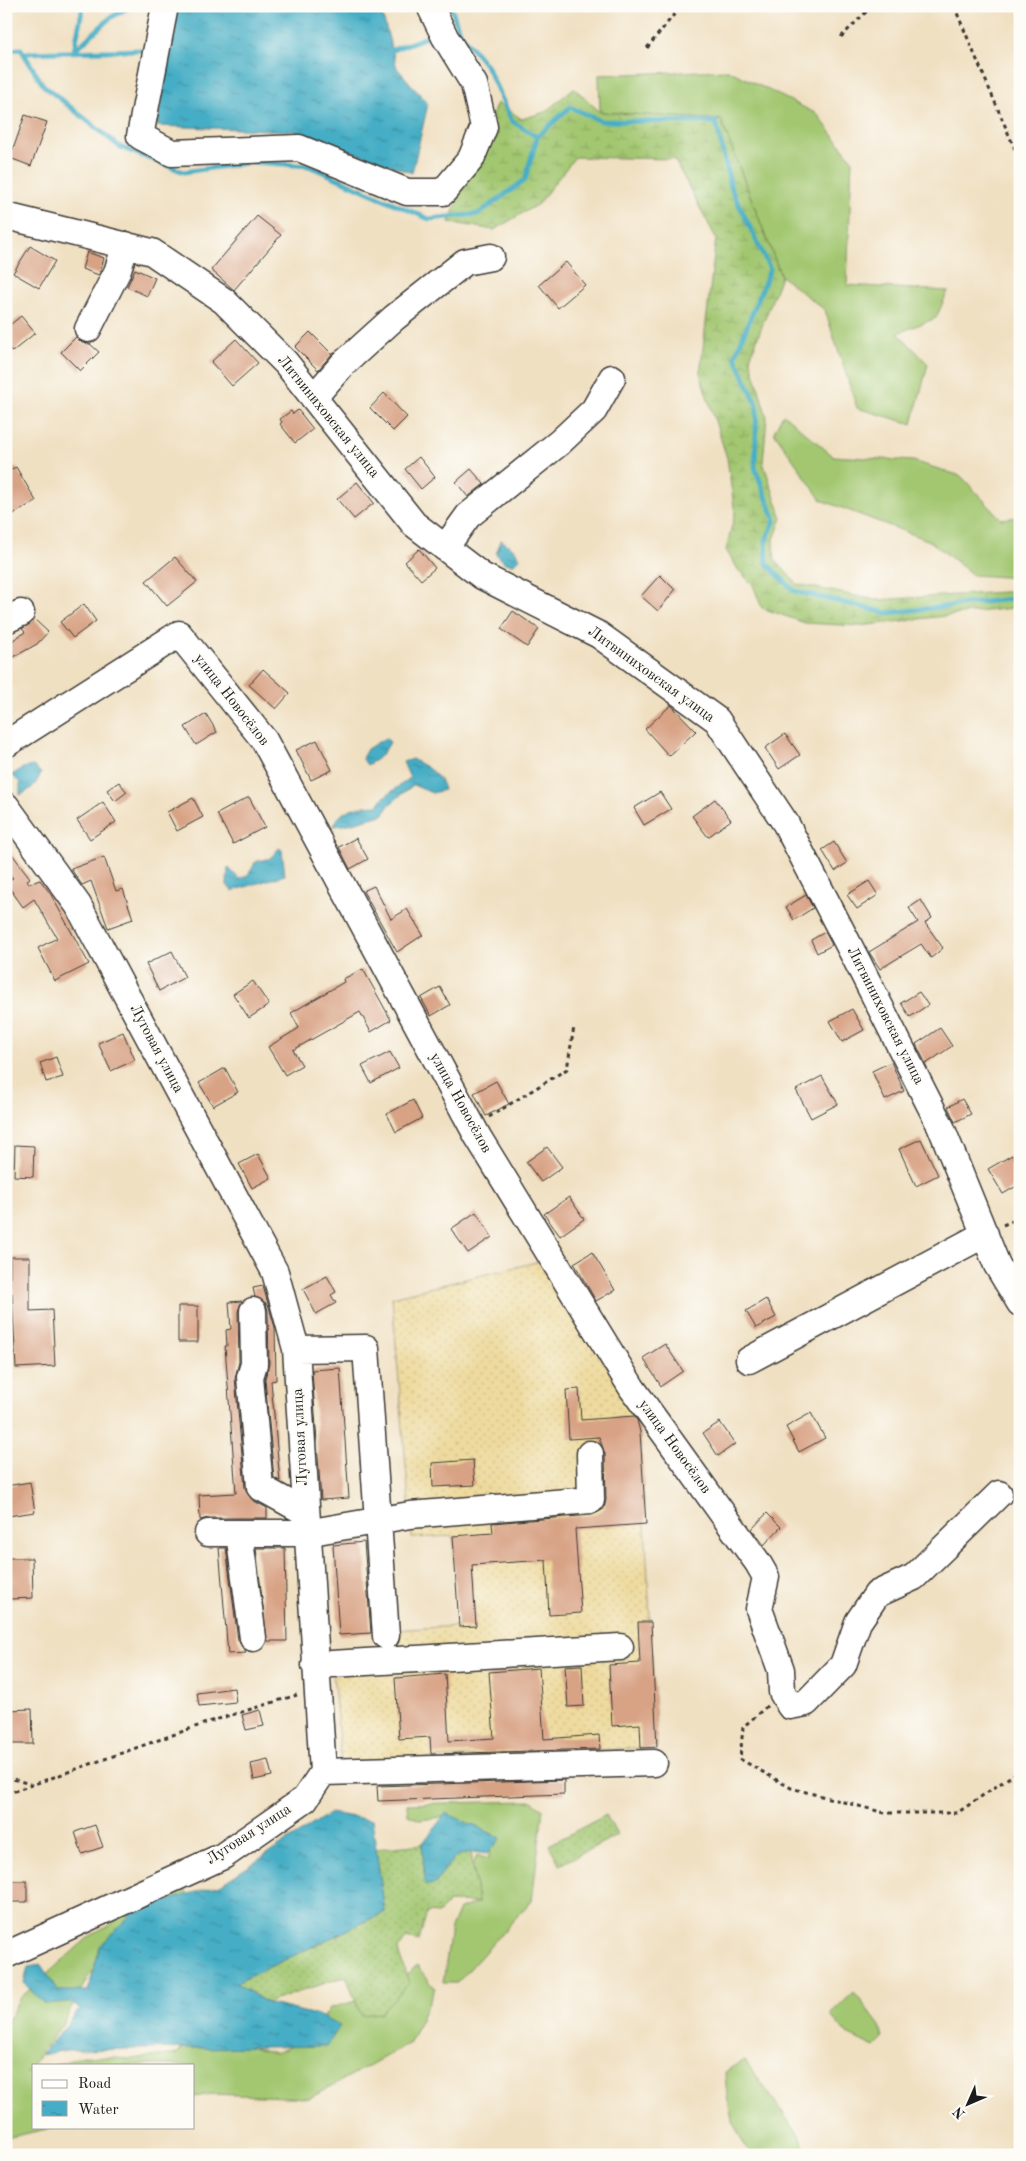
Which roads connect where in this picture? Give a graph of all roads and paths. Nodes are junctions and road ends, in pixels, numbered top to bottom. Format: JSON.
{"nodes":[{"id":1,"x":165,"y":6,"type":"edge"},
{"id":2,"x":430,"y":6,"type":"edge"},
{"id":3,"x":681,"y":6,"type":"edge"},
{"id":4,"x":872,"y":6,"type":"edge"},
{"id":5,"x":954,"y":6,"type":"edge"},
{"id":6,"x":841,"y":37,"type":"dead end"},
{"id":7,"x":647,"y":48,"type":"dead end"},
{"id":8,"x":1020,"y":161,"type":"edge"},
{"id":9,"x":6,"y":216,"type":"edge"},
{"id":10,"x":126,"y":245,"type":"junction"},
{"id":11,"x":491,"y":257,"type":"dead end"},
{"id":12,"x":88,"y":329,"type":"dead end"},
{"id":13,"x":612,"y":378,"type":"dead end"},
{"id":14,"x":314,"y":397,"type":"junction"},
{"id":15,"x":445,"y":548,"type":"junction"},
{"id":16,"x":6,"y":744,"type":"edge"},
{"id":17,"x":6,"y":806,"type":"edge"},
{"id":18,"x":574,"y":1027,"type":"dead end"},
{"id":19,"x":473,"y":1127,"type":"junction"},
{"id":20,"x":984,"y":1234,"type":"junction"},
{"id":21,"x":1020,"y":1303,"type":"edge"},
{"id":22,"x":252,"y":1311,"type":"dead end"},
{"id":23,"x":296,"y":1349,"type":"junction"},
{"id":24,"x":749,"y":1360,"type":"dead end"},
{"id":25,"x":590,"y":1454,"type":"dead end"},
{"id":26,"x":999,"y":1494,"type":"dead end"},
{"id":27,"x":378,"y":1520,"type":"junction"},
{"id":28,"x":305,"y":1522,"type":"junction"},
{"id":29,"x":208,"y":1533,"type":"dead end"},
{"id":30,"x":239,"y":1533,"type":"junction"},
{"id":31,"x":386,"y":1636,"type":"dead end"},
{"id":32,"x":253,"y":1638,"type":"dead end"},
{"id":33,"x":620,"y":1647,"type":"dead end"},
{"id":34,"x":316,"y":1677,"type":"junction"},
{"id":35,"x":782,"y":1692,"type":"junction"},
{"id":36,"x":654,"y":1763,"type":"dead end"},
{"id":37,"x":1020,"y":1770,"type":"edge"},
{"id":38,"x":323,"y":1772,"type":"junction"},
{"id":39,"x":6,"y":1777,"type":"edge"},
{"id":40,"x":31,"y":1784,"type":"junction"},
{"id":41,"x":6,"y":1794,"type":"edge"},
{"id":42,"x":6,"y":1955,"type":"edge"}],
"edges":[{"from":1,"to":2,"type":"street"},
{"from":3,"to":7,"type":"path"},
{"from":4,"to":6,"type":"path"},
{"from":5,"to":8,"type":"path"},
{"from":9,"to":10,"type":"street","name":"Литвиниховская улица"},
{"from":10,"to":12,"type":"street"},
{"from":10,"to":14,"type":"street","name":"Литвиниховская улица"},
{"from":11,"to":14,"type":"street"},
{"from":13,"to":15,"type":"street"},
{"from":14,"to":15,"type":"street","name":"Литвиниховская улица"},
{"from":15,"to":20,"type":"street","name":"Литвиниховская улица"},
{"from":16,"to":19,"type":"street","name":"улица Новосёлов"},
{"from":17,"to":23,"type":"street","name":"Луговая улица"},
{"from":18,"to":19,"type":"path"},
{"from":19,"to":35,"type":"street","name":"улица Новосёлов"},
{"from":20,"to":21,"type":"street","name":"Литвиниховская улица"},
{"from":20,"to":24,"type":"street"},
{"from":22,"to":28,"type":"street"},
{"from":23,"to":27,"type":"street"},
{"from":23,"to":28,"type":"street","name":"Луговая улица"},
{"from":25,"to":27,"type":"street"},
{"from":26,"to":35,"type":"street"},
{"from":27,"to":28,"type":"street"},
{"from":27,"to":31,"type":"street"},
{"from":28,"to":30,"type":"street"},
{"from":28,"to":34,"type":"street","name":"Луговая улица"},
{"from":29,"to":30,"type":"street"},
{"from":30,"to":32,"type":"street"},
{"from":33,"to":34,"type":"street"},
{"from":34,"to":38,"type":"street","name":"Луговая улица"},
{"from":34,"to":40,"type":"path"},
{"from":35,"to":37,"type":"path"},
{"from":36,"to":38,"type":"street"},
{"from":38,"to":42,"type":"street","name":"Луговая улица"},
{"from":39,"to":40,"type":"path"},
{"from":40,"to":41,"type":"path"}]}
